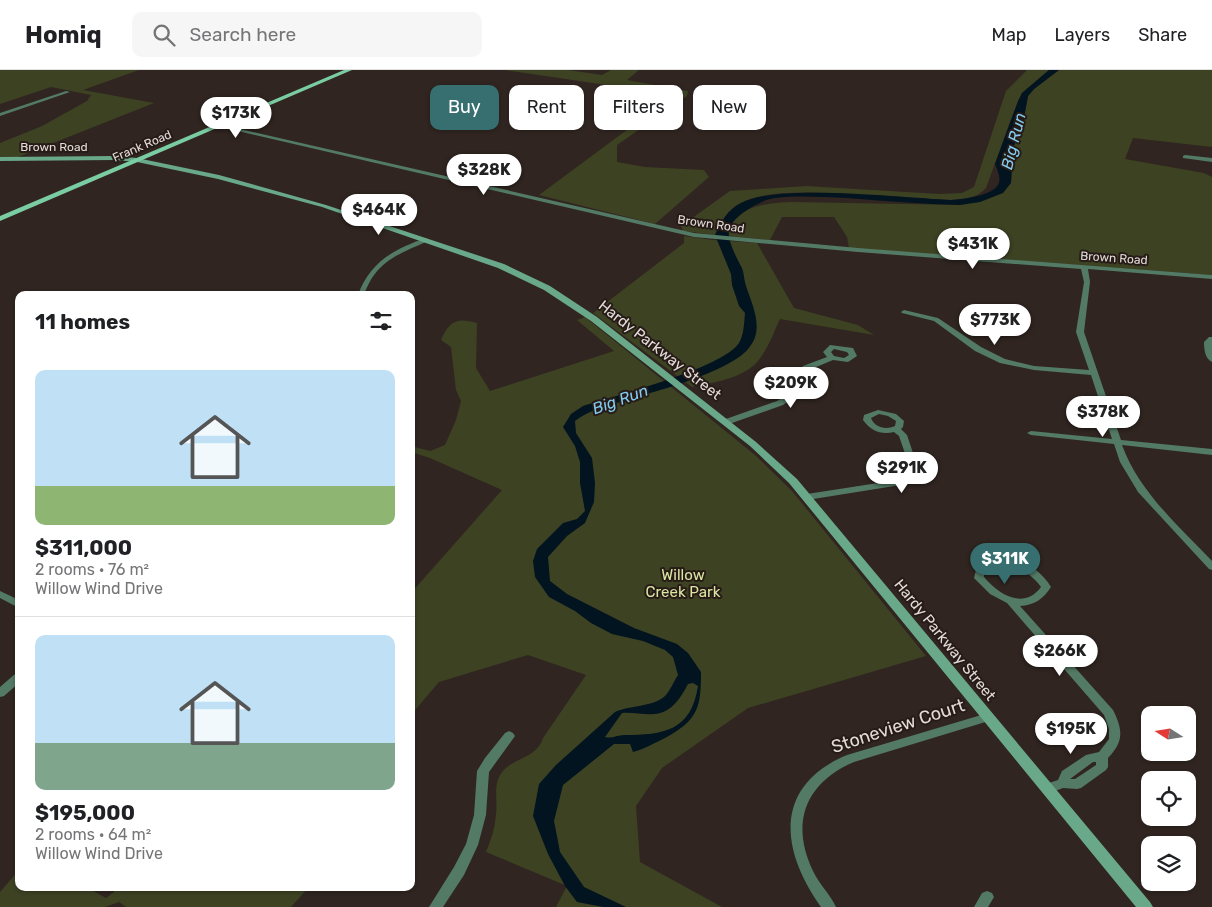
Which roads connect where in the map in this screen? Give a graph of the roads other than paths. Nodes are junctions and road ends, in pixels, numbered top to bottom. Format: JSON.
{"nodes":[{"id":1,"x":348,"y":70,"type":"edge"},
{"id":2,"x":68,"y":92,"type":"dead end"},
{"id":3,"x":0,"y":116,"type":"edge"},
{"id":4,"x":218,"y":125,"type":"junction"},
{"id":5,"x":1185,"y":157,"type":"dead end"},
{"id":6,"x":0,"y":158,"type":"edge"},
{"id":7,"x":137,"y":160,"type":"junction"},
{"id":8,"x":1212,"y":160,"type":"edge"},
{"id":9,"x":0,"y":219,"type":"edge"},
{"id":10,"x":736,"y":239,"type":"joint"},
{"id":11,"x":426,"y":240,"type":"junction"},
{"id":12,"x":1084,"y":268,"type":"junction"},
{"id":13,"x":1212,"y":277,"type":"edge"},
{"id":14,"x":362,"y":291,"type":"edge"},
{"id":15,"x":904,"y":312,"type":"dead end"},
{"id":16,"x":1212,"y":339,"type":"edge"},
{"id":17,"x":832,"y":358,"type":"dead end"},
{"id":18,"x":1212,"y":360,"type":"edge"},
{"id":19,"x":1093,"y":373,"type":"junction"},
{"id":20,"x":726,"y":422,"type":"junction"},
{"id":21,"x":896,"y":429,"type":"dead end"},
{"id":22,"x":1031,"y":434,"type":"dead end"},
{"id":23,"x":1117,"y":442,"type":"junction"},
{"id":24,"x":1212,"y":452,"type":"edge"},
{"id":25,"x":807,"y":497,"type":"junction"},
{"id":26,"x":1212,"y":567,"type":"edge"},
{"id":27,"x":0,"y":594,"type":"edge"},
{"id":28,"x":1011,"y":602,"type":"junction"},
{"id":29,"x":15,"y":603,"type":"edge"},
{"id":30,"x":15,"y":680,"type":"edge"},
{"id":31,"x":0,"y":693,"type":"edge"},
{"id":32,"x":988,"y":717,"type":"junction"},
{"id":33,"x":509,"y":736,"type":"dead end"},
{"id":34,"x":1047,"y":789,"type":"junction"},
{"id":35,"x":436,"y":907,"type":"edge"},
{"id":36,"x":829,"y":907,"type":"edge"},
{"id":37,"x":1145,"y":907,"type":"edge"}],
"edges":[{"from":1,"to":4,"type":"main road","name":"Frank Road"},
{"from":2,"to":3,"type":"street"},
{"from":4,"to":7,"type":"main road","name":"Frank Road"},
{"from":4,"to":10,"type":"street","name":"Brown Road"},
{"from":5,"to":8,"type":"street"},
{"from":6,"to":7,"type":"main road","name":"Brown Road"},
{"from":7,"to":9,"type":"main road","name":"Frank Road"},
{"from":7,"to":11,"type":"main road","name":"Hardy Parkway Street"},
{"from":10,"to":12,"type":"street","name":"Brown Road"},
{"from":11,"to":14,"type":"street"},
{"from":11,"to":20,"type":"main road","name":"Hardy Parkway Street"},
{"from":12,"to":13,"type":"street","name":"Brown Road"},
{"from":12,"to":19,"type":"street"},
{"from":15,"to":19,"type":"street"},
{"from":16,"to":18,"type":"street"},
{"from":17,"to":20,"type":"street"},
{"from":19,"to":23,"type":"street"},
{"from":20,"to":25,"type":"main road","name":"Hardy Parkway Street"},
{"from":21,"to":25,"type":"street"},
{"from":22,"to":23,"type":"street"},
{"from":23,"to":24,"type":"street"},
{"from":23,"to":26,"type":"street"},
{"from":25,"to":32,"type":"main road","name":"Hardy Parkway Street"},
{"from":27,"to":29,"type":"street"},
{"from":28,"to":28,"type":"street"},
{"from":28,"to":34,"type":"street"},
{"from":30,"to":31,"type":"street"},
{"from":32,"to":34,"type":"main road","name":"Hardy Parkway Street"},
{"from":32,"to":36,"type":"street","name":"Stoneview Court"},
{"from":33,"to":35,"type":"street"},
{"from":34,"to":37,"type":"main road","name":"Hardy Parkway Street"}]}
